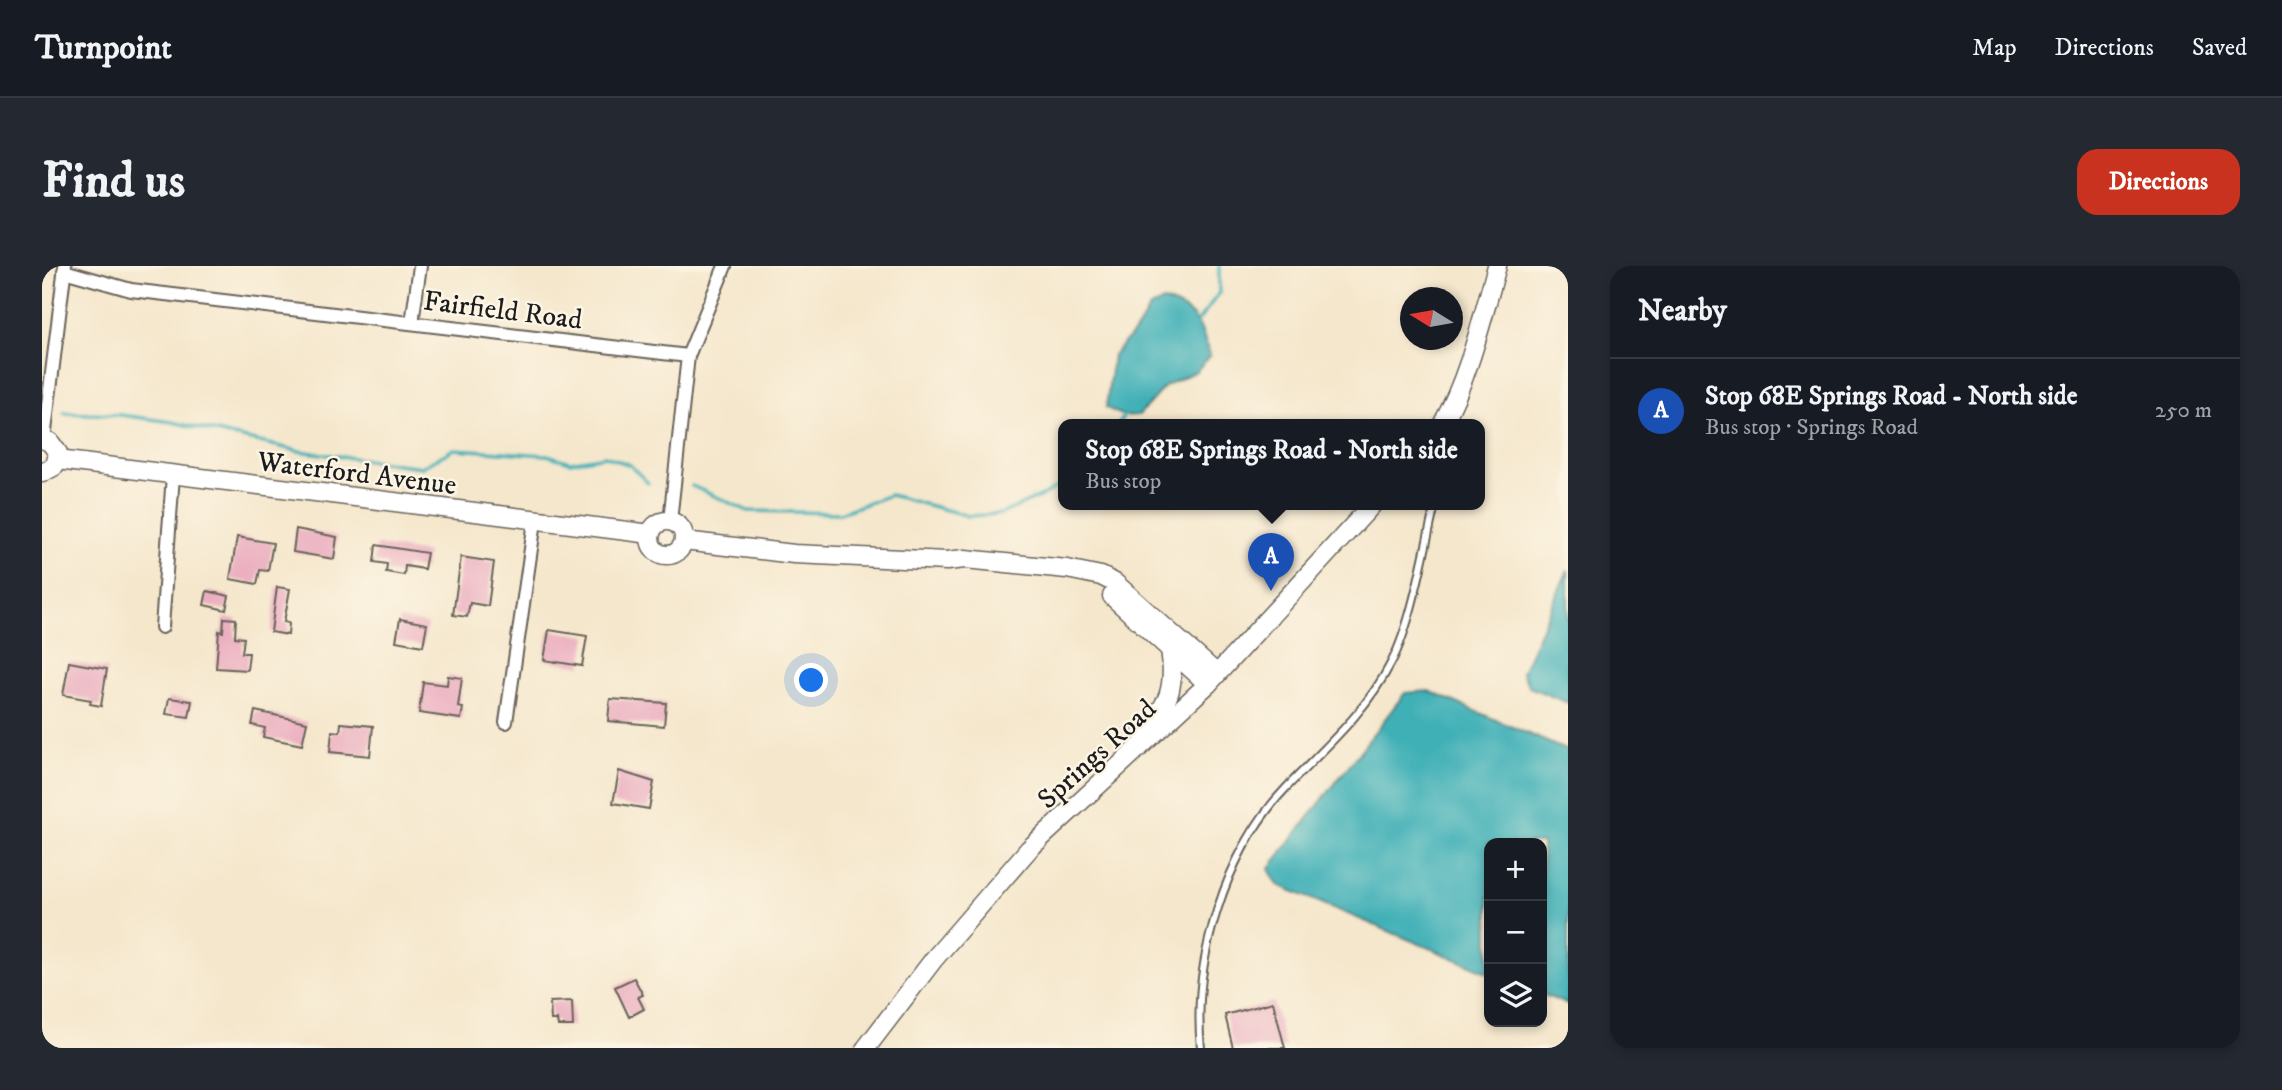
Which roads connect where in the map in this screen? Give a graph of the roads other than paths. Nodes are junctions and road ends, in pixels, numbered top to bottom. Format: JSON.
{"nodes":[{"id":1,"x":420,"y":266,"type":"edge"},
{"id":2,"x":725,"y":266,"type":"edge"},
{"id":3,"x":1497,"y":266,"type":"edge"},
{"id":4,"x":64,"y":269,"type":"edge"},
{"id":5,"x":412,"y":323,"type":"junction"},
{"id":6,"x":688,"y":356,"type":"junction"},
{"id":7,"x":1445,"y":419,"type":"edge"},
{"id":8,"x":43,"y":439,"type":"edge"},
{"id":9,"x":58,"y":460,"type":"junction"},
{"id":10,"x":42,"y":472,"type":"edge"},
{"id":11,"x":173,"y":475,"type":"junction"},
{"id":12,"x":1367,"y":510,"type":"edge"},
{"id":13,"x":1434,"y":510,"type":"edge"},
{"id":14,"x":670,"y":520,"type":"junction"},
{"id":15,"x":535,"y":521,"type":"junction"},
{"id":16,"x":651,"y":534,"type":"junction"},
{"id":17,"x":684,"y":541,"type":"junction"},
{"id":18,"x":947,"y":561,"type":"junction"},
{"id":19,"x":162,"y":627,"type":"dead end"},
{"id":20,"x":1170,"y":649,"type":"junction"},
{"id":21,"x":1213,"y":679,"type":"junction"},
{"id":22,"x":506,"y":722,"type":"dead end"},
{"id":23,"x":1005,"y":875,"type":"junction"},
{"id":24,"x":866,"y":1048,"type":"edge"},
{"id":25,"x":1201,"y":1048,"type":"edge"}],
"edges":[{"from":1,"to":5,"type":"street"},
{"from":2,"to":6,"type":"street"},
{"from":3,"to":7,"type":"street"},
{"from":4,"to":5,"type":"street","name":"Fairfield Road"},
{"from":4,"to":8,"type":"street"},
{"from":5,"to":6,"type":"street","name":"Fairfield Road"},
{"from":6,"to":14,"type":"street"},
{"from":8,"to":9,"type":"street"},
{"from":9,"to":10,"type":"street"},
{"from":9,"to":11,"type":"street","name":"Waterford Avenue"},
{"from":11,"to":15,"type":"street","name":"Waterford Avenue"},
{"from":11,"to":19,"type":"street"},
{"from":12,"to":21,"type":"street","name":"Springs Road"},
{"from":13,"to":25,"type":"lane"},
{"from":14,"to":16,"type":"street"},
{"from":14,"to":17,"type":"street"},
{"from":15,"to":16,"type":"street","name":"Waterford Avenue"},
{"from":15,"to":22,"type":"street"},
{"from":16,"to":17,"type":"street"},
{"from":17,"to":18,"type":"street"},
{"from":18,"to":20,"type":"street"},
{"from":18,"to":21,"type":"street"},
{"from":20,"to":21,"type":"street"},
{"from":20,"to":23,"type":"street"},
{"from":21,"to":23,"type":"street","name":"Springs Road"},
{"from":23,"to":24,"type":"street","name":"Springs Road"}]}
